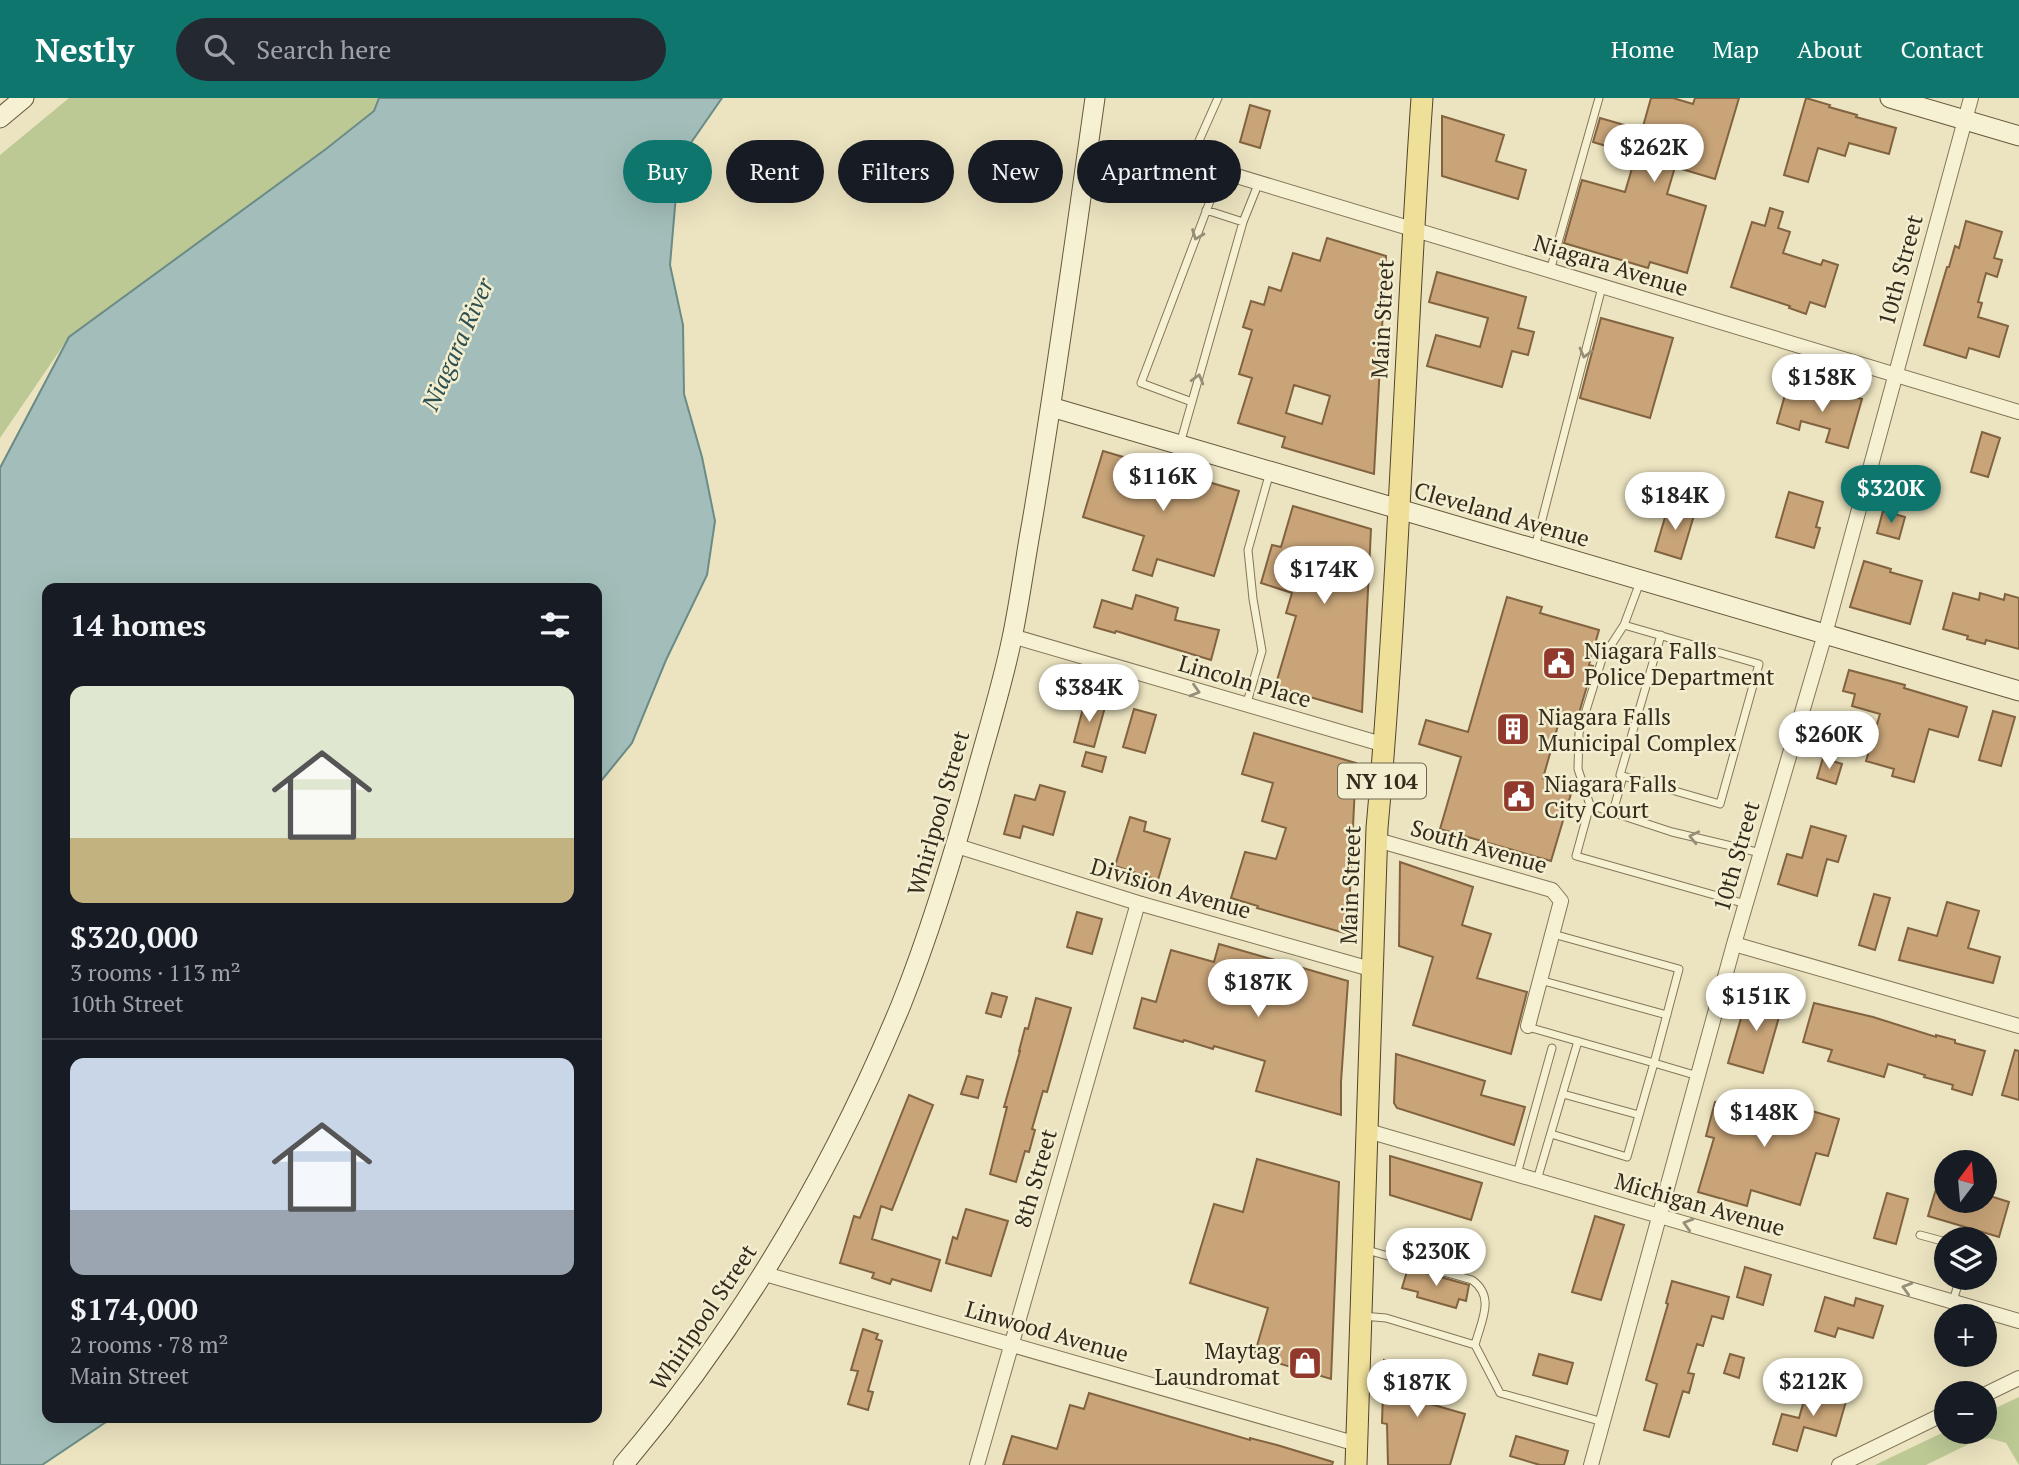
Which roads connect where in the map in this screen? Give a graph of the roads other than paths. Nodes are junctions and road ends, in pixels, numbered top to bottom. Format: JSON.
{"nodes":[{"id":1,"x":1095,"y":98,"type":"edge"},
{"id":2,"x":1218,"y":98,"type":"edge"},
{"id":3,"x":1422,"y":98,"type":"edge"},
{"id":4,"x":1599,"y":98,"type":"edge"},
{"id":5,"x":1890,"y":98,"type":"edge"},
{"id":6,"x":1971,"y":98,"type":"edge"},
{"id":7,"x":1965,"y":120,"type":"junction"},
{"id":8,"x":2019,"y":136,"type":"edge"},
{"id":9,"x":1200,"y":140,"type":"edge"},
{"id":10,"x":1241,"y":177,"type":"edge"},
{"id":11,"x":1259,"y":183,"type":"junction"},
{"id":12,"x":1209,"y":203,"type":"edge"},
{"id":13,"x":1206,"y":211,"type":"junction"},
{"id":14,"x":1243,"y":222,"type":"junction"},
{"id":15,"x":1413,"y":229,"type":"junction"},
{"id":16,"x":1550,"y":271,"type":"junction"},
{"id":17,"x":1602,"y":287,"type":"junction"},
{"id":18,"x":1895,"y":375,"type":"junction"},
{"id":19,"x":1192,"y":402,"type":"junction"},
{"id":20,"x":1051,"y":407,"type":"junction"},
{"id":21,"x":2019,"y":412,"type":"edge"},
{"id":22,"x":1180,"y":445,"type":"junction"},
{"id":23,"x":1270,"y":471,"type":"junction"},
{"id":24,"x":1399,"y":509,"type":"junction"},
{"id":25,"x":1534,"y":549,"type":"junction"},
{"id":26,"x":1640,"y":580,"type":"junction"},
{"id":27,"x":1625,"y":625,"type":"junction"},
{"id":28,"x":1825,"y":634,"type":"junction"},
{"id":29,"x":1661,"y":635,"type":"junction"},
{"id":30,"x":1012,"y":636,"type":"junction"},
{"id":31,"x":2019,"y":691,"type":"edge"},
{"id":32,"x":1246,"y":706,"type":"junction"},
{"id":33,"x":1385,"y":745,"type":"junction"},
{"id":34,"x":1623,"y":776,"type":"junction"},
{"id":35,"x":1590,"y":805,"type":"junction"},
{"id":36,"x":1613,"y":812,"type":"junction"},
{"id":37,"x":1377,"y":840,"type":"junction"},
{"id":38,"x":957,"y":846,"type":"junction"},
{"id":39,"x":1761,"y":853,"type":"junction"},
{"id":40,"x":1138,"y":903,"type":"junction"},
{"id":41,"x":1746,"y":904,"type":"junction"},
{"id":42,"x":1553,"y":934,"type":"junction"},
{"id":43,"x":1734,"y":944,"type":"junction"},
{"id":44,"x":1374,"y":970,"type":"junction"},
{"id":45,"x":1540,"y":980,"type":"junction"},
{"id":46,"x":1667,"y":1015,"type":"junction"},
{"id":47,"x":1528,"y":1026,"type":"joint"},
{"id":48,"x":2019,"y":1026,"type":"edge"},
{"id":49,"x":1578,"y":1041,"type":"junction"},
{"id":50,"x":1552,"y":1048,"type":"dead end"},
{"id":51,"x":1654,"y":1063,"type":"junction"},
{"id":52,"x":1698,"y":1076,"type":"junction"},
{"id":53,"x":1563,"y":1094,"type":"junction"},
{"id":54,"x":1639,"y":1115,"type":"junction"},
{"id":55,"x":1368,"y":1131,"type":"junction"},
{"id":56,"x":1551,"y":1134,"type":"junction"},
{"id":57,"x":1517,"y":1174,"type":"junction"},
{"id":58,"x":1537,"y":1180,"type":"junction"},
{"id":59,"x":1661,"y":1216,"type":"junction"},
{"id":60,"x":1920,"y":1235,"type":"dead end"},
{"id":61,"x":1934,"y":1239,"type":"edge"},
{"id":62,"x":1364,"y":1249,"type":"junction"},
{"id":63,"x":765,"y":1273,"type":"junction"},
{"id":64,"x":1956,"y":1290,"type":"edge"},
{"id":65,"x":1953,"y":1302,"type":"junction"},
{"id":66,"x":1362,"y":1316,"type":"junction"},
{"id":67,"x":2019,"y":1321,"type":"edge"},
{"id":68,"x":1012,"y":1344,"type":"junction"},
{"id":69,"x":1475,"y":1345,"type":"junction"},
{"id":70,"x":2019,"y":1378,"type":"edge"},
{"id":71,"x":1997,"y":1389,"type":"edge"},
{"id":72,"x":1934,"y":1419,"type":"edge"},
{"id":73,"x":1604,"y":1422,"type":"junction"},
{"id":74,"x":1357,"y":1454,"type":"edge"},
{"id":75,"x":623,"y":1465,"type":"edge"},
{"id":76,"x":977,"y":1465,"type":"edge"},
{"id":77,"x":1591,"y":1465,"type":"edge"},
{"id":78,"x":1839,"y":1465,"type":"edge"}],
"edges":[{"from":1,"to":20,"type":"main road","name":"Whirlpool Street"},
{"from":2,"to":9,"type":"lane"},
{"from":3,"to":15,"type":"main road","name":"Main Street","number":"NY 104"},
{"from":4,"to":16,"type":"lane"},
{"from":5,"to":7,"type":"main road"},
{"from":6,"to":7,"type":"street","name":"10th Street"},
{"from":7,"to":8,"type":"main road"},
{"from":7,"to":18,"type":"street","name":"10th Street"},
{"from":10,"to":11,"type":"street","name":"Niagara Avenue"},
{"from":11,"to":14,"type":"lane"},
{"from":11,"to":15,"type":"street","name":"Niagara Avenue"},
{"from":12,"to":13,"type":"lane"},
{"from":13,"to":14,"type":"lane"},
{"from":13,"to":19,"type":"lane","one_way":true},
{"from":19,"to":14,"type":"lane","one_way":true},
{"from":15,"to":16,"type":"street","name":"Niagara Avenue"},
{"from":15,"to":24,"type":"main road","name":"Main Street","number":"NY 104"},
{"from":16,"to":17,"type":"street","name":"Niagara Avenue"},
{"from":17,"to":18,"type":"street","name":"Niagara Avenue"},
{"from":17,"to":25,"type":"lane","one_way":true},
{"from":18,"to":21,"type":"street","name":"Niagara Avenue"},
{"from":18,"to":28,"type":"street","name":"10th Street"},
{"from":19,"to":22,"type":"lane"},
{"from":20,"to":22,"type":"main road","name":"Cleveland Avenue"},
{"from":20,"to":30,"type":"main road","name":"Whirlpool Street"},
{"from":22,"to":23,"type":"main road","name":"Cleveland Avenue"},
{"from":23,"to":24,"type":"main road","name":"Cleveland Avenue"},
{"from":23,"to":32,"type":"lane"},
{"from":24,"to":25,"type":"main road","name":"Cleveland Avenue"},
{"from":24,"to":33,"type":"main road","name":"Main Street","number":"NY 104"},
{"from":25,"to":26,"type":"main road","name":"Cleveland Avenue"},
{"from":26,"to":27,"type":"lane"},
{"from":26,"to":28,"type":"main road","name":"Cleveland Avenue"},
{"from":27,"to":29,"type":"lane"},
{"from":27,"to":35,"type":"lane"},
{"from":28,"to":31,"type":"main road","name":"Cleveland Avenue"},
{"from":28,"to":39,"type":"street","name":"10th Street"},
{"from":29,"to":34,"type":"lane"},
{"from":29,"to":34,"type":"lane"},
{"from":30,"to":32,"type":"street","name":"Lincoln Place","one_way":true},
{"from":30,"to":38,"type":"main road","name":"Whirlpool Street"},
{"from":32,"to":33,"type":"street","name":"Lincoln Place"},
{"from":33,"to":37,"type":"main road","name":"Main Street","number":"NY 104"},
{"from":34,"to":36,"type":"lane"},
{"from":35,"to":36,"type":"lane"},
{"from":35,"to":41,"type":"lane"},
{"from":39,"to":36,"type":"lane","one_way":true},
{"from":37,"to":42,"type":"street","name":"South Avenue"},
{"from":37,"to":44,"type":"main road","name":"Main Street","number":"NY 104"},
{"from":38,"to":40,"type":"street","name":"Division Avenue"},
{"from":38,"to":63,"type":"main road","name":"Whirlpool Street"},
{"from":39,"to":41,"type":"street","name":"10th Street"},
{"from":40,"to":44,"type":"street","name":"Division Avenue"},
{"from":40,"to":68,"type":"street","name":"8th Street"},
{"from":41,"to":43,"type":"street","name":"10th Street"},
{"from":42,"to":45,"type":"street","name":"South Avenue"},
{"from":42,"to":46,"type":"lane"},
{"from":43,"to":48,"type":"street"},
{"from":43,"to":52,"type":"street","name":"10th Street"},
{"from":44,"to":55,"type":"main road","name":"Main Street","number":"NY 104"},
{"from":45,"to":46,"type":"lane"},
{"from":45,"to":47,"type":"street","name":"South Avenue"},
{"from":46,"to":51,"type":"lane"},
{"from":47,"to":49,"type":"lane"},
{"from":49,"to":51,"type":"lane"},
{"from":49,"to":53,"type":"lane"},
{"from":50,"to":57,"type":"lane"},
{"from":51,"to":52,"type":"lane"},
{"from":51,"to":54,"type":"lane"},
{"from":52,"to":59,"type":"street","name":"10th Street"},
{"from":53,"to":54,"type":"lane"},
{"from":53,"to":56,"type":"lane"},
{"from":54,"to":56,"type":"lane"},
{"from":55,"to":57,"type":"street","name":"Michigan Avenue"},
{"from":55,"to":62,"type":"main road","name":"Main Street","number":"NY 104"},
{"from":56,"to":58,"type":"lane"},
{"from":57,"to":58,"type":"street","name":"Michigan Avenue"},
{"from":58,"to":59,"type":"street","name":"Michigan Avenue"},
{"from":65,"to":59,"type":"street","name":"Michigan Avenue","one_way":true},
{"from":59,"to":73,"type":"street","name":"10th Street"},
{"from":60,"to":61,"type":"lane"},
{"from":62,"to":66,"type":"main road","name":"Main Street","number":"NY 104"},
{"from":62,"to":69,"type":"lane"},
{"from":63,"to":68,"type":"street","name":"Linwood Avenue"},
{"from":63,"to":75,"type":"main road","name":"Whirlpool Street"},
{"from":64,"to":65,"type":"lane"},
{"from":65,"to":67,"type":"street","name":"Michigan Avenue"},
{"from":66,"to":69,"type":"lane"},
{"from":66,"to":74,"type":"main road","name":"Main Street","number":"NY 104"},
{"from":68,"to":74,"type":"street","name":"Linwood Avenue"},
{"from":68,"to":76,"type":"street","name":"8th Street"},
{"from":69,"to":73,"type":"lane"},
{"from":70,"to":71,"type":"street"},
{"from":72,"to":78,"type":"street"},
{"from":73,"to":77,"type":"street","name":"10th Street"}]}
